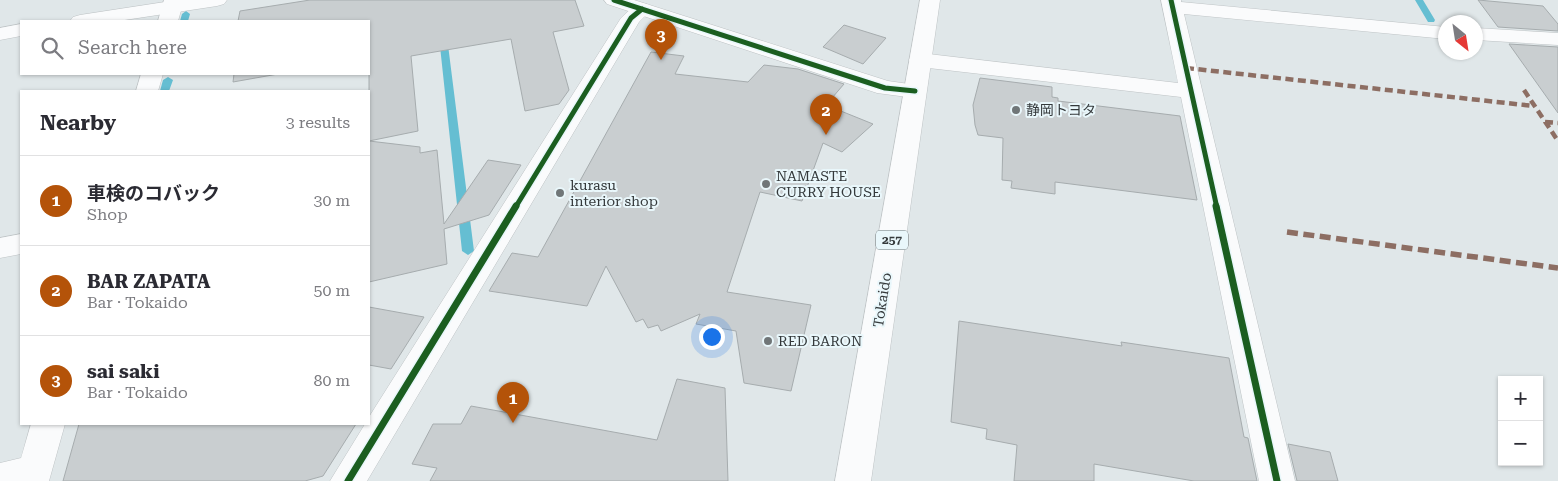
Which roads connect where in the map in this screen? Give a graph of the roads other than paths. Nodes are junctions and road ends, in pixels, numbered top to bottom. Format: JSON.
{"nodes":[{"id":1,"x":217,"y":0,"type":"edge"},
{"id":2,"x":614,"y":0,"type":"edge"},
{"id":3,"x":930,"y":0,"type":"edge"},
{"id":4,"x":1172,"y":3,"type":"edge"},
{"id":5,"x":171,"y":9,"type":"edge"},
{"id":6,"x":642,"y":9,"type":"junction"},
{"id":7,"x":88,"y":20,"type":"edge"},
{"id":8,"x":20,"y":30,"type":"edge"},
{"id":9,"x":1438,"y":32,"type":"edge"},
{"id":10,"x":0,"y":34,"type":"edge"},
{"id":11,"x":1483,"y":34,"type":"edge"},
{"id":12,"x":1558,"y":39,"type":"edge"},
{"id":13,"x":920,"y":60,"type":"junction"},
{"id":14,"x":152,"y":75,"type":"edge"},
{"id":15,"x":147,"y":90,"type":"edge"},
{"id":16,"x":915,"y":91,"type":"junction"},
{"id":17,"x":1191,"y":91,"type":"junction"},
{"id":18,"x":20,"y":244,"type":"edge"},
{"id":19,"x":0,"y":248,"type":"edge"},
{"id":20,"x":48,"y":425,"type":"edge"},
{"id":21,"x":33,"y":475,"type":"edge"},
{"id":22,"x":0,"y":478,"type":"edge"},
{"id":23,"x":348,"y":481,"type":"edge"},
{"id":24,"x":854,"y":481,"type":"edge"},
{"id":25,"x":1277,"y":481,"type":"edge"}],
"edges":[{"from":1,"to":5,"type":"main road"},
{"from":2,"to":6,"type":"main road"},
{"from":3,"to":13,"type":"main road","name":"Tokaido","number":"257"},
{"from":4,"to":9,"type":"main road"},
{"from":4,"to":17,"type":"main road"},
{"from":5,"to":7,"type":"main road"},
{"from":6,"to":16,"type":"main road"},
{"from":6,"to":23,"type":"main road"},
{"from":8,"to":10,"type":"main road"},
{"from":11,"to":12,"type":"main road"},
{"from":13,"to":16,"type":"main road","name":"Tokaido","number":"257"},
{"from":13,"to":17,"type":"main road"},
{"from":14,"to":15,"type":"main road"},
{"from":16,"to":24,"type":"main road","name":"Tokaido","number":"257"},
{"from":17,"to":25,"type":"main road"},
{"from":18,"to":19,"type":"main road"},
{"from":20,"to":21,"type":"main road"},
{"from":21,"to":22,"type":"main road"}]}
